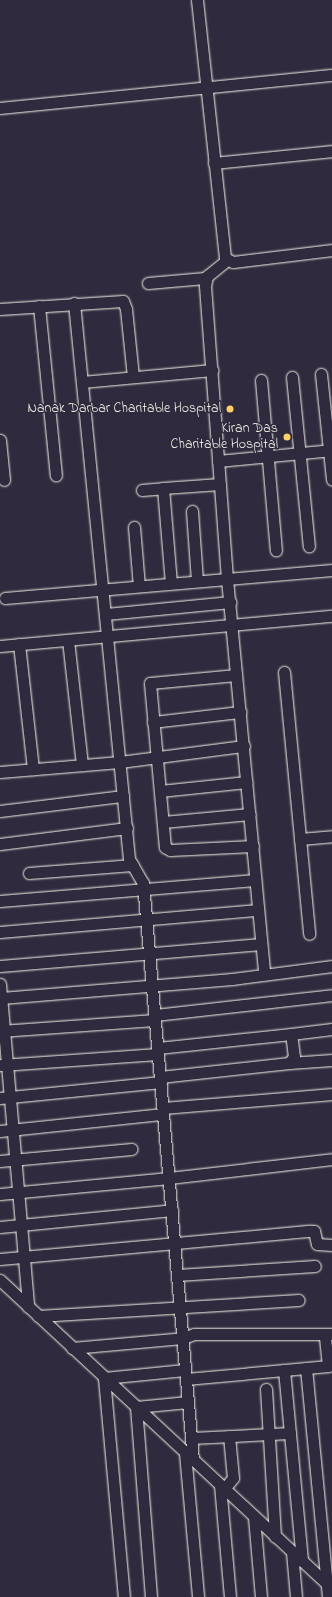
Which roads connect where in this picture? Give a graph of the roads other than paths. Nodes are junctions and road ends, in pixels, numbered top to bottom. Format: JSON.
{"nodes":[{"id":1,"x":197,"y":0,"type":"edge"},
{"id":2,"x":332,"y":75,"type":"edge"},
{"id":3,"x":206,"y":88,"type":"junction"},
{"id":4,"x":0,"y":108,"type":"edge"},
{"id":5,"x":332,"y":151,"type":"edge"},
{"id":6,"x":214,"y":163,"type":"junction"},
{"id":7,"x":332,"y":250,"type":"edge"},
{"id":8,"x":227,"y":260,"type":"junction"},
{"id":9,"x":205,"y":278,"type":"junction"},
{"id":10,"x":148,"y":283,"type":"dead end"},
{"id":11,"x":74,"y":303,"type":"junction"},
{"id":12,"x":39,"y":306,"type":"junction"},
{"id":13,"x":0,"y":309,"type":"edge"},
{"id":14,"x":212,"y":370,"type":"junction"},
{"id":15,"x":321,"y":374,"type":"dead end"},
{"id":16,"x":133,"y":377,"type":"junction"},
{"id":17,"x":292,"y":377,"type":"dead end"},
{"id":18,"x":261,"y":380,"type":"dead end"},
{"id":19,"x":82,"y":382,"type":"junction"},
{"id":20,"x":0,"y":440,"type":"edge"},
{"id":21,"x":330,"y":451,"type":"edge"},
{"id":22,"x":300,"y":453,"type":"junction"},
{"id":23,"x":268,"y":455,"type":"junction"},
{"id":24,"x":218,"y":461,"type":"junction"},
{"id":25,"x":56,"y":475,"type":"dead end"},
{"id":26,"x":332,"y":478,"type":"edge"},
{"id":27,"x":4,"y":480,"type":"dead end"},
{"id":28,"x":220,"y":484,"type":"junction"},
{"id":29,"x":163,"y":488,"type":"junction"},
{"id":30,"x":142,"y":490,"type":"dead end"},
{"id":31,"x":192,"y":511,"type":"dead end"},
{"id":32,"x":134,"y":527,"type":"dead end"},
{"id":33,"x":309,"y":546,"type":"dead end"},
{"id":34,"x":276,"y":550,"type":"dead end"},
{"id":35,"x":332,"y":570,"type":"edge"},
{"id":36,"x":227,"y":579,"type":"junction"},
{"id":37,"x":197,"y":581,"type":"junction"},
{"id":38,"x":171,"y":583,"type":"junction"},
{"id":39,"x":139,"y":586,"type":"junction"},
{"id":40,"x":104,"y":589,"type":"junction"},
{"id":41,"x":5,"y":598,"type":"dead end"},
{"id":42,"x":230,"y":602,"type":"junction"},
{"id":43,"x":106,"y":614,"type":"junction"},
{"id":44,"x":332,"y":616,"type":"edge"},
{"id":45,"x":232,"y":625,"type":"junction"},
{"id":46,"x":107,"y":636,"type":"junction"},
{"id":47,"x":68,"y":640,"type":"junction"},
{"id":48,"x":19,"y":644,"type":"junction"},
{"id":49,"x":0,"y":646,"type":"edge"},
{"id":50,"x":284,"y":672,"type":"dead end"},
{"id":51,"x":236,"y":675,"type":"junction"},
{"id":52,"x":240,"y":712,"type":"junction"},
{"id":53,"x":153,"y":722,"type":"junction"},
{"id":54,"x":244,"y":746,"type":"junction"},
{"id":55,"x":157,"y":758,"type":"junction"},
{"id":56,"x":120,"y":762,"type":"junction"},
{"id":57,"x":82,"y":765,"type":"junction"},
{"id":58,"x":32,"y":769,"type":"junction"},
{"id":59,"x":0,"y":772,"type":"edge"},
{"id":60,"x":248,"y":782,"type":"junction"},
{"id":61,"x":160,"y":791,"type":"junction"},
{"id":62,"x":123,"y":796,"type":"junction"},
{"id":63,"x":0,"y":811,"type":"edge"},
{"id":64,"x":250,"y":814,"type":"junction"},
{"id":65,"x":163,"y":822,"type":"junction"},
{"id":66,"x":127,"y":828,"type":"junction"},
{"id":67,"x":332,"y":836,"type":"edge"},
{"id":68,"x":300,"y":839,"type":"junction"},
{"id":69,"x":0,"y":844,"type":"edge"},
{"id":70,"x":253,"y":846,"type":"junction"},
{"id":71,"x":133,"y":865,"type":"junction"},
{"id":72,"x":29,"y":874,"type":"dead end"},
{"id":73,"x":255,"y":880,"type":"junction"},
{"id":74,"x":144,"y":889,"type":"junction"},
{"id":75,"x":0,"y":901,"type":"edge"},
{"id":76,"x":258,"y":910,"type":"junction"},
{"id":77,"x":147,"y":920,"type":"junction"},
{"id":78,"x":0,"y":932,"type":"edge"},
{"id":79,"x":309,"y":934,"type":"dead end"},
{"id":80,"x":261,"y":944,"type":"junction"},
{"id":81,"x":150,"y":953,"type":"junction"},
{"id":82,"x":0,"y":966,"type":"edge"},
{"id":83,"x":332,"y":966,"type":"edge"},
{"id":84,"x":264,"y":974,"type":"junction"},
{"id":85,"x":0,"y":984,"type":"edge"},
{"id":86,"x":153,"y":984,"type":"junction"},
{"id":87,"x":332,"y":995,"type":"edge"},
{"id":88,"x":1,"y":1001,"type":"edge"},
{"id":89,"x":155,"y":1018,"type":"junction"},
{"id":90,"x":332,"y":1029,"type":"edge"},
{"id":91,"x":2,"y":1031,"type":"edge"},
{"id":92,"x":291,"y":1034,"type":"junction"},
{"id":93,"x":158,"y":1051,"type":"junction"},
{"id":94,"x":332,"y":1060,"type":"edge"},
{"id":95,"x":289,"y":1063,"type":"junction"},
{"id":96,"x":3,"y":1065,"type":"edge"},
{"id":97,"x":160,"y":1079,"type":"junction"},
{"id":98,"x":332,"y":1094,"type":"edge"},
{"id":99,"x":5,"y":1097,"type":"edge"},
{"id":100,"x":163,"y":1111,"type":"junction"},
{"id":101,"x":12,"y":1130,"type":"junction"},
{"id":102,"x":0,"y":1131,"type":"edge"},
{"id":103,"x":131,"y":1149,"type":"dead end"},
{"id":104,"x":332,"y":1159,"type":"edge"},
{"id":105,"x":15,"y":1160,"type":"junction"},
{"id":106,"x":0,"y":1161,"type":"edge"},
{"id":107,"x":169,"y":1178,"type":"junction"},
{"id":108,"x":18,"y":1193,"type":"junction"},
{"id":109,"x":0,"y":1194,"type":"edge"},
{"id":110,"x":172,"y":1210,"type":"junction"},
{"id":111,"x":21,"y":1225,"type":"junction"},
{"id":112,"x":0,"y":1227,"type":"edge"},
{"id":113,"x":174,"y":1243,"type":"junction"},
{"id":114,"x":332,"y":1246,"type":"edge"},
{"id":115,"x":23,"y":1257,"type":"junction"},
{"id":116,"x":0,"y":1259,"type":"edge"},
{"id":117,"x":315,"y":1266,"type":"dead end"},
{"id":118,"x":177,"y":1275,"type":"junction"},
{"id":119,"x":0,"y":1280,"type":"edge"},
{"id":120,"x":299,"y":1300,"type":"dead end"},
{"id":121,"x":28,"y":1307,"type":"junction"},
{"id":122,"x":180,"y":1307,"type":"junction"},
{"id":123,"x":38,"y":1316,"type":"junction"},
{"id":124,"x":328,"y":1335,"type":"edge"},
{"id":125,"x":182,"y":1338,"type":"junction"},
{"id":126,"x":72,"y":1348,"type":"junction"},
{"id":127,"x":306,"y":1368,"type":"junction"},
{"id":128,"x":284,"y":1370,"type":"junction"},
{"id":129,"x":186,"y":1374,"type":"junction"},
{"id":130,"x":104,"y":1378,"type":"junction"},
{"id":131,"x":266,"y":1388,"type":"dead end"},
{"id":132,"x":188,"y":1402,"type":"junction"},
{"id":133,"x":136,"y":1407,"type":"junction"},
{"id":134,"x":290,"y":1433,"type":"junction"},
{"id":135,"x":269,"y":1434,"type":"junction"},
{"id":136,"x":229,"y":1436,"type":"junction"},
{"id":137,"x":191,"y":1438,"type":"junction"},
{"id":138,"x":189,"y":1457,"type":"junction"},
{"id":139,"x":222,"y":1487,"type":"junction"},
{"id":140,"x":254,"y":1517,"type":"junction"},
{"id":141,"x":276,"y":1537,"type":"junction"},
{"id":142,"x":292,"y":1552,"type":"junction"},
{"id":143,"x":302,"y":1561,"type":"junction"},
{"id":144,"x":330,"y":1587,"type":"edge"},
{"id":145,"x":124,"y":1597,"type":"edge"},
{"id":146,"x":151,"y":1597,"type":"edge"},
{"id":147,"x":198,"y":1597,"type":"edge"},
{"id":148,"x":230,"y":1597,"type":"edge"},
{"id":149,"x":262,"y":1597,"type":"edge"},
{"id":150,"x":296,"y":1597,"type":"edge"},
{"id":151,"x":328,"y":1597,"type":"edge"}],
"edges":[{"from":1,"to":3,"type":"street"},
{"from":2,"to":3,"type":"street"},
{"from":3,"to":4,"type":"street"},
{"from":3,"to":6,"type":"street"},
{"from":5,"to":6,"type":"street"},
{"from":6,"to":8,"type":"street"},
{"from":7,"to":8,"type":"street"},
{"from":8,"to":9,"type":"street"},
{"from":9,"to":10,"type":"street"},
{"from":9,"to":14,"type":"street"},
{"from":11,"to":12,"type":"street"},
{"from":11,"to":16,"type":"street"},
{"from":11,"to":19,"type":"street"},
{"from":12,"to":13,"type":"street"},
{"from":12,"to":25,"type":"street"},
{"from":14,"to":16,"type":"street"},
{"from":14,"to":24,"type":"street"},
{"from":15,"to":21,"type":"street"},
{"from":16,"to":19,"type":"street"},
{"from":17,"to":22,"type":"street"},
{"from":18,"to":23,"type":"street"},
{"from":19,"to":40,"type":"street"},
{"from":20,"to":27,"type":"street"},
{"from":21,"to":22,"type":"street"},
{"from":21,"to":26,"type":"street"},
{"from":22,"to":23,"type":"street"},
{"from":22,"to":33,"type":"street"},
{"from":23,"to":24,"type":"street"},
{"from":23,"to":34,"type":"street"},
{"from":24,"to":28,"type":"street"},
{"from":28,"to":29,"type":"street"},
{"from":28,"to":36,"type":"street"},
{"from":29,"to":30,"type":"street"},
{"from":29,"to":38,"type":"street"},
{"from":31,"to":37,"type":"street"},
{"from":32,"to":39,"type":"street"},
{"from":35,"to":36,"type":"street"},
{"from":36,"to":37,"type":"street"},
{"from":36,"to":42,"type":"street"},
{"from":37,"to":38,"type":"street"},
{"from":38,"to":39,"type":"street"},
{"from":39,"to":40,"type":"street"},
{"from":40,"to":41,"type":"street"},
{"from":40,"to":43,"type":"street"},
{"from":42,"to":43,"type":"street"},
{"from":42,"to":45,"type":"street"},
{"from":43,"to":46,"type":"street"},
{"from":44,"to":45,"type":"street"},
{"from":45,"to":46,"type":"street"},
{"from":45,"to":51,"type":"street"},
{"from":46,"to":47,"type":"street"},
{"from":46,"to":56,"type":"street"},
{"from":47,"to":48,"type":"street"},
{"from":47,"to":57,"type":"street"},
{"from":48,"to":49,"type":"street"},
{"from":48,"to":58,"type":"street"},
{"from":50,"to":68,"type":"street"},
{"from":51,"to":52,"type":"street"},
{"from":51,"to":53,"type":"street"},
{"from":52,"to":53,"type":"street"},
{"from":52,"to":54,"type":"street"},
{"from":53,"to":55,"type":"street"},
{"from":54,"to":55,"type":"street"},
{"from":54,"to":60,"type":"street"},
{"from":55,"to":56,"type":"street"},
{"from":55,"to":61,"type":"street"},
{"from":56,"to":57,"type":"street"},
{"from":56,"to":62,"type":"street"},
{"from":57,"to":58,"type":"street"},
{"from":58,"to":59,"type":"street"},
{"from":60,"to":61,"type":"street"},
{"from":60,"to":64,"type":"street"},
{"from":61,"to":65,"type":"street"},
{"from":62,"to":63,"type":"street"},
{"from":62,"to":66,"type":"street"},
{"from":64,"to":65,"type":"street"},
{"from":64,"to":70,"type":"street"},
{"from":65,"to":70,"type":"street"},
{"from":66,"to":69,"type":"street"},
{"from":66,"to":71,"type":"street"},
{"from":67,"to":68,"type":"street"},
{"from":68,"to":79,"type":"street"},
{"from":70,"to":73,"type":"street"},
{"from":71,"to":72,"type":"street"},
{"from":71,"to":74,"type":"street"},
{"from":73,"to":74,"type":"street"},
{"from":73,"to":76,"type":"street"},
{"from":74,"to":75,"type":"street"},
{"from":74,"to":77,"type":"street"},
{"from":76,"to":77,"type":"street"},
{"from":76,"to":80,"type":"street"},
{"from":77,"to":78,"type":"street"},
{"from":77,"to":81,"type":"street"},
{"from":80,"to":81,"type":"street"},
{"from":80,"to":84,"type":"street"},
{"from":81,"to":82,"type":"street"},
{"from":81,"to":86,"type":"street"},
{"from":83,"to":84,"type":"street"},
{"from":84,"to":86,"type":"street"},
{"from":85,"to":88,"type":"street"},
{"from":86,"to":88,"type":"street"},
{"from":86,"to":89,"type":"street"},
{"from":87,"to":89,"type":"street"},
{"from":88,"to":91,"type":"street"},
{"from":89,"to":91,"type":"street"},
{"from":89,"to":93,"type":"street"},
{"from":90,"to":92,"type":"street"},
{"from":91,"to":96,"type":"street"},
{"from":92,"to":93,"type":"street"},
{"from":92,"to":95,"type":"street"},
{"from":93,"to":96,"type":"street"},
{"from":93,"to":97,"type":"street"},
{"from":94,"to":95,"type":"street"},
{"from":95,"to":97,"type":"street"},
{"from":96,"to":99,"type":"street"},
{"from":97,"to":99,"type":"street"},
{"from":97,"to":100,"type":"street"},
{"from":98,"to":100,"type":"street"},
{"from":99,"to":101,"type":"street"},
{"from":100,"to":101,"type":"street"},
{"from":100,"to":107,"type":"street"},
{"from":101,"to":102,"type":"street"},
{"from":101,"to":105,"type":"street"},
{"from":103,"to":105,"type":"street"},
{"from":104,"to":107,"type":"street"},
{"from":105,"to":106,"type":"street"},
{"from":105,"to":108,"type":"street"},
{"from":107,"to":108,"type":"street"},
{"from":107,"to":110,"type":"street"},
{"from":108,"to":109,"type":"street"},
{"from":108,"to":111,"type":"street"},
{"from":110,"to":111,"type":"street"},
{"from":110,"to":113,"type":"street"},
{"from":111,"to":112,"type":"street"},
{"from":111,"to":115,"type":"street"},
{"from":113,"to":114,"type":"street"},
{"from":113,"to":115,"type":"street"},
{"from":113,"to":118,"type":"street"},
{"from":115,"to":116,"type":"street"},
{"from":115,"to":121,"type":"street"},
{"from":117,"to":118,"type":"street"},
{"from":118,"to":122,"type":"street"},
{"from":119,"to":121,"type":"street"},
{"from":120,"to":122,"type":"street"},
{"from":121,"to":123,"type":"street"},
{"from":122,"to":123,"type":"street"},
{"from":122,"to":125,"type":"street"},
{"from":123,"to":126,"type":"street"},
{"from":124,"to":125,"type":"street"},
{"from":124,"to":127,"type":"street"},
{"from":125,"to":126,"type":"street"},
{"from":125,"to":129,"type":"street"},
{"from":126,"to":130,"type":"street"},
{"from":127,"to":128,"type":"street"},
{"from":127,"to":144,"type":"street"},
{"from":128,"to":129,"type":"street"},
{"from":128,"to":134,"type":"street"},
{"from":129,"to":130,"type":"street"},
{"from":129,"to":132,"type":"street"},
{"from":130,"to":133,"type":"street"},
{"from":130,"to":145,"type":"street"},
{"from":131,"to":135,"type":"street"},
{"from":132,"to":133,"type":"street"},
{"from":132,"to":137,"type":"street"},
{"from":133,"to":138,"type":"street"},
{"from":133,"to":146,"type":"street"},
{"from":134,"to":135,"type":"street"},
{"from":134,"to":143,"type":"street"},
{"from":135,"to":136,"type":"street"},
{"from":135,"to":141,"type":"street"},
{"from":136,"to":137,"type":"street"},
{"from":136,"to":139,"type":"street"},
{"from":137,"to":138,"type":"street"},
{"from":138,"to":139,"type":"street"},
{"from":138,"to":147,"type":"street"},
{"from":139,"to":140,"type":"street"},
{"from":139,"to":148,"type":"street"},
{"from":140,"to":141,"type":"street"},
{"from":140,"to":149,"type":"street"},
{"from":141,"to":142,"type":"street"},
{"from":142,"to":143,"type":"street"},
{"from":142,"to":150,"type":"street"},
{"from":143,"to":144,"type":"street"},
{"from":144,"to":151,"type":"street"}]}
